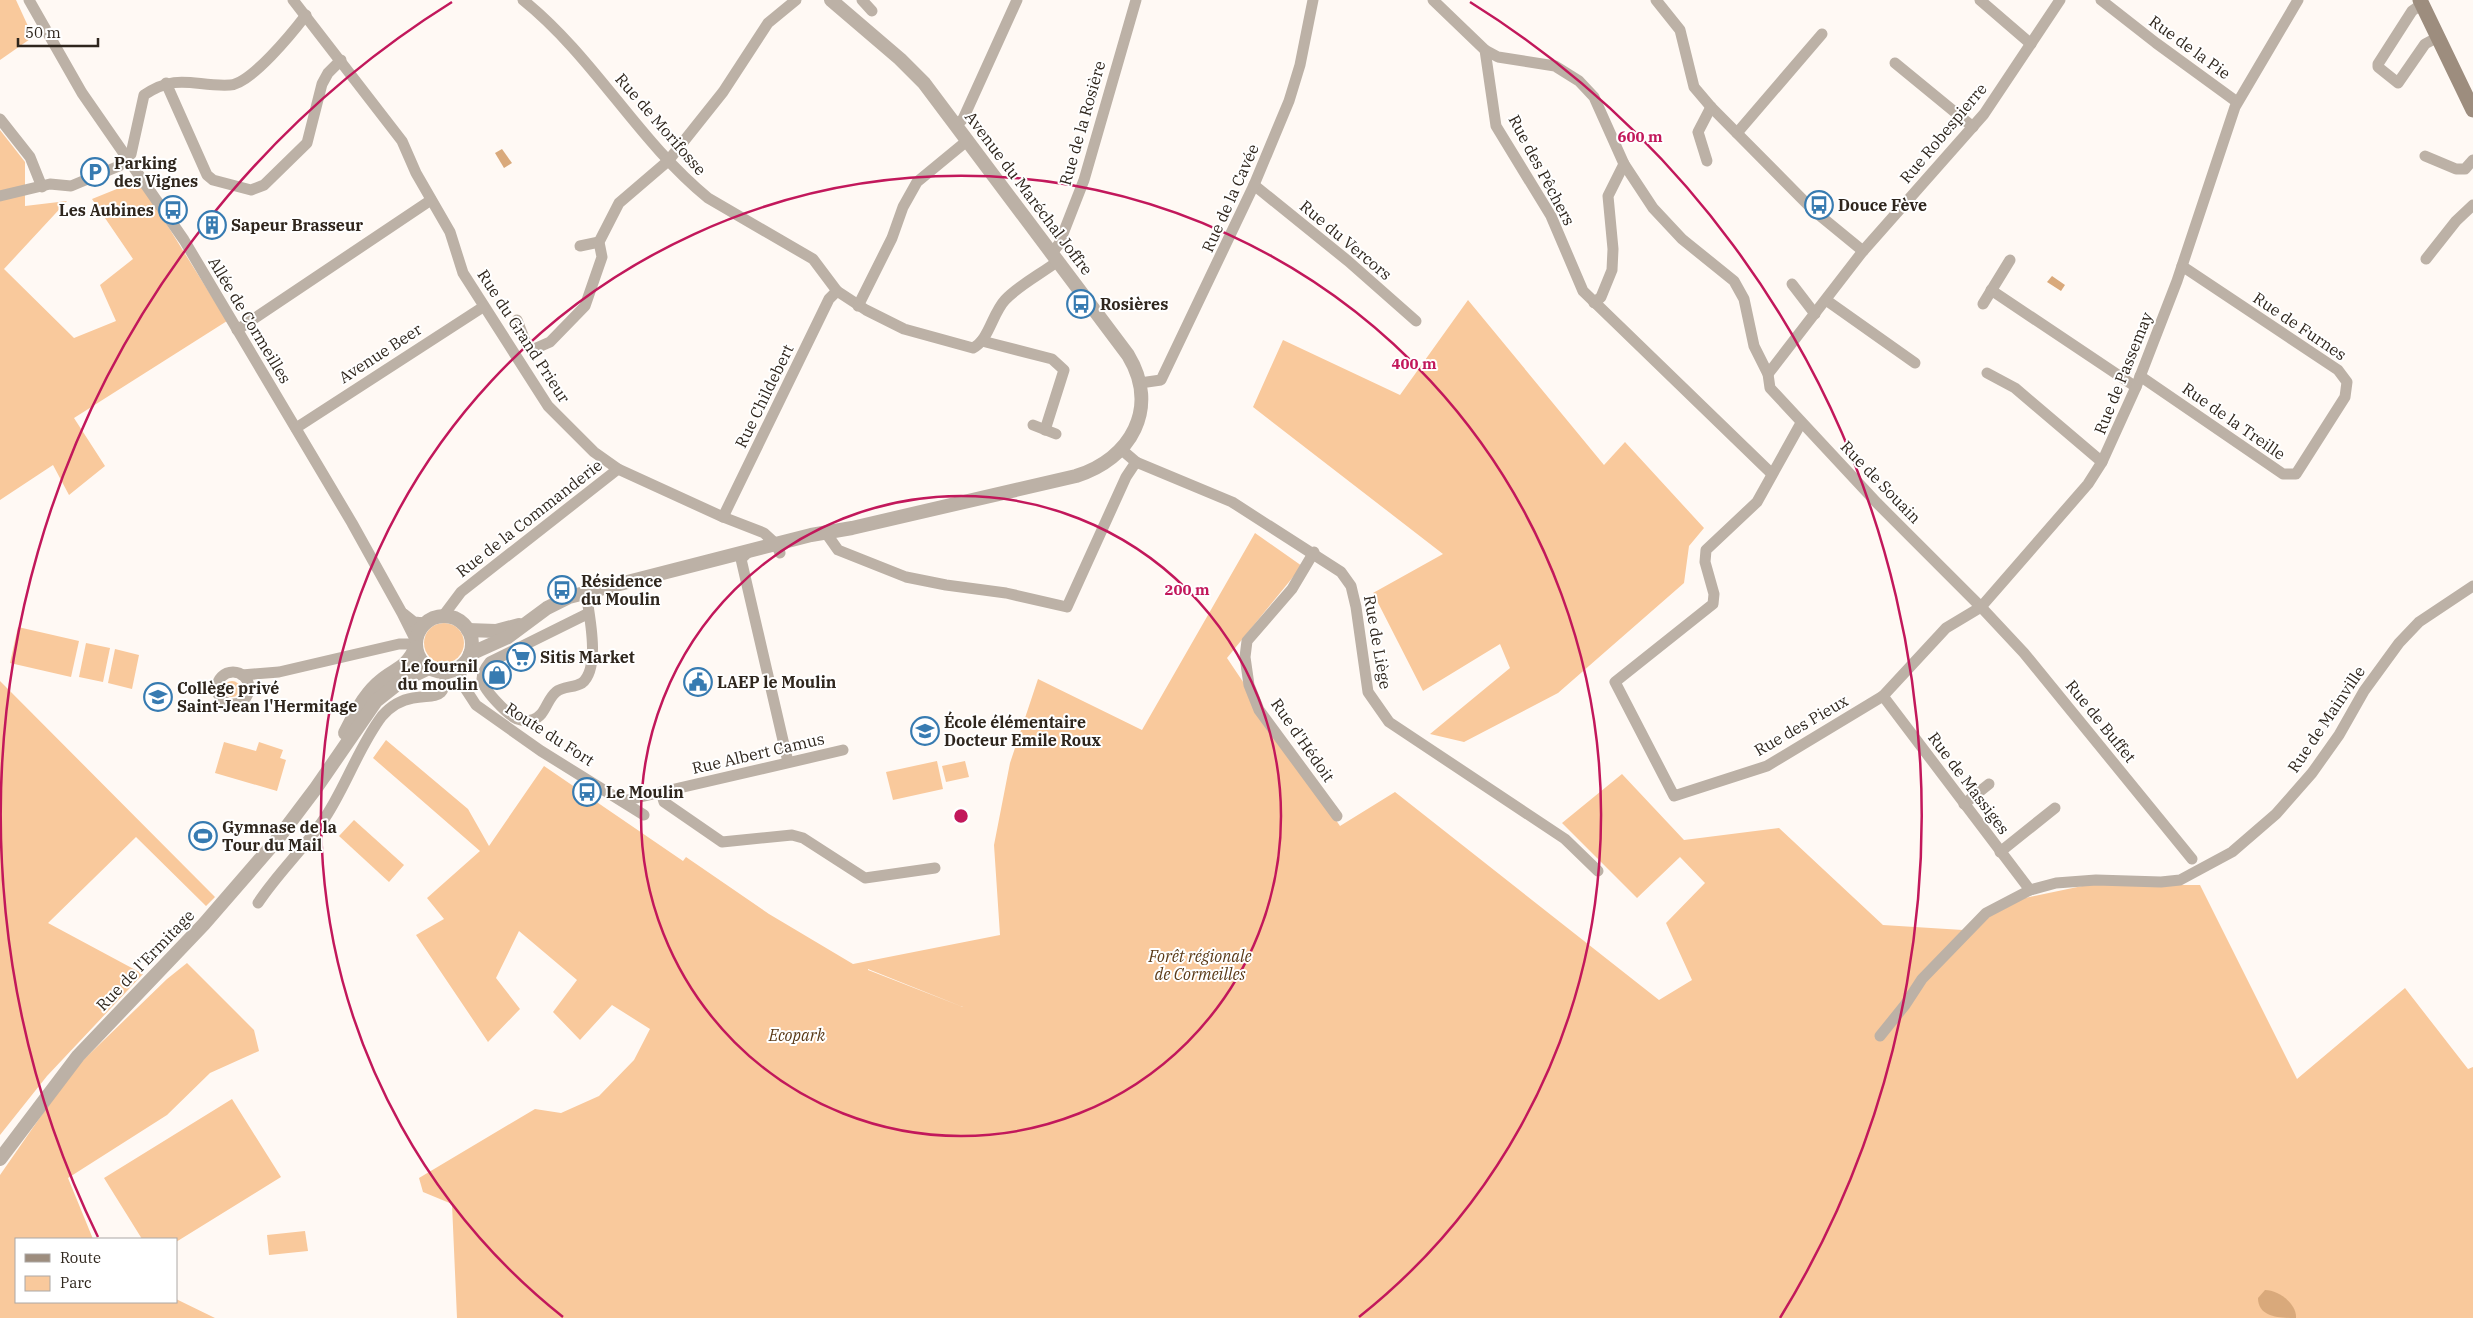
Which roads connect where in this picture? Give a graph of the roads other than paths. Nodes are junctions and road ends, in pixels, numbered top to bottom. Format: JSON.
{"nodes":[{"id":1,"x":29,"y":0,"type":"edge"},
{"id":2,"x":293,"y":0,"type":"edge"},
{"id":3,"x":523,"y":0,"type":"edge"},
{"id":4,"x":796,"y":0,"type":"edge"},
{"id":5,"x":831,"y":0,"type":"edge"},
{"id":6,"x":862,"y":0,"type":"edge"},
{"id":7,"x":1017,"y":0,"type":"edge"},
{"id":8,"x":1136,"y":0,"type":"edge"},
{"id":9,"x":1313,"y":0,"type":"edge"},
{"id":10,"x":1433,"y":0,"type":"edge"},
{"id":11,"x":1656,"y":0,"type":"edge"},
{"id":12,"x":1980,"y":0,"type":"edge"},
{"id":13,"x":2060,"y":0,"type":"edge"},
{"id":14,"x":2101,"y":0,"type":"edge"},
{"id":15,"x":2298,"y":0,"type":"edge"},
{"id":16,"x":2421,"y":2,"type":"edge"},
{"id":17,"x":872,"y":11,"type":"dead end"},
{"id":18,"x":306,"y":15,"type":"junction"},
{"id":19,"x":1822,"y":34,"type":"dead end"},
{"id":20,"x":2438,"y":37,"type":"junction"},
{"id":21,"x":2031,"y":44,"type":"junction"},
{"id":22,"x":1485,"y":50,"type":"junction"},
{"id":23,"x":342,"y":60,"type":"junction"},
{"id":24,"x":1894,"y":63,"type":"dead end"},
{"id":25,"x":166,"y":83,"type":"junction"},
{"id":26,"x":2237,"y":102,"type":"junction"},
{"id":27,"x":1711,"y":107,"type":"junction"},
{"id":28,"x":2473,"y":110,"type":"edge"},
{"id":29,"x":0,"y":119,"type":"edge"},
{"id":30,"x":956,"y":125,"type":"junction"},
{"id":31,"x":1974,"y":127,"type":"junction"},
{"id":32,"x":1737,"y":133,"type":"junction"},
{"id":33,"x":968,"y":140,"type":"junction"},
{"id":34,"x":2425,"y":156,"type":"dead end"},
{"id":35,"x":127,"y":160,"type":"junction"},
{"id":36,"x":668,"y":160,"type":"junction"},
{"id":37,"x":2473,"y":160,"type":"edge"},
{"id":38,"x":1707,"y":161,"type":"dead end"},
{"id":39,"x":1624,"y":164,"type":"junction"},
{"id":40,"x":1254,"y":186,"type":"junction"},
{"id":41,"x":42,"y":187,"type":"junction"},
{"id":42,"x":0,"y":196,"type":"edge"},
{"id":43,"x":431,"y":200,"type":"junction"},
{"id":44,"x":2473,"y":206,"type":"edge"},
{"id":45,"x":599,"y":242,"type":"junction"},
{"id":46,"x":580,"y":246,"type":"dead end"},
{"id":47,"x":1862,"y":252,"type":"junction"},
{"id":48,"x":1055,"y":257,"type":"junction"},
{"id":49,"x":2426,"y":259,"type":"dead end"},
{"id":50,"x":2010,"y":260,"type":"dead end"},
{"id":51,"x":2182,"y":266,"type":"junction"},
{"id":52,"x":1792,"y":284,"type":"dead end"},
{"id":53,"x":1992,"y":290,"type":"junction"},
{"id":54,"x":837,"y":291,"type":"junction"},
{"id":55,"x":1826,"y":300,"type":"junction"},
{"id":56,"x":1594,"y":303,"type":"junction"},
{"id":57,"x":1983,"y":304,"type":"dead end"},
{"id":58,"x":858,"y":306,"type":"junction"},
{"id":59,"x":483,"y":307,"type":"junction"},
{"id":60,"x":1815,"y":314,"type":"junction"},
{"id":61,"x":517,"y":320,"type":"dead end"},
{"id":62,"x":1416,"y":321,"type":"dead end"},
{"id":63,"x":237,"y":330,"type":"junction"},
{"id":64,"x":523,"y":335,"type":"junction"},
{"id":65,"x":982,"y":341,"type":"junction"},
{"id":66,"x":508,"y":346,"type":"junction"},
{"id":67,"x":1915,"y":363,"type":"dead end"},
{"id":68,"x":1768,"y":374,"type":"junction"},
{"id":69,"x":1987,"y":374,"type":"dead end"},
{"id":70,"x":2138,"y":382,"type":"junction"},
{"id":71,"x":1140,"y":383,"type":"junction"},
{"id":72,"x":1801,"y":423,"type":"junction"},
{"id":73,"x":1033,"y":425,"type":"dead end"},
{"id":74,"x":296,"y":428,"type":"junction"},
{"id":75,"x":2322,"y":434,"type":"joint"},
{"id":76,"x":1122,"y":450,"type":"junction"},
{"id":77,"x":1136,"y":462,"type":"junction"},
{"id":78,"x":2102,"y":462,"type":"junction"},
{"id":79,"x":618,"y":469,"type":"junction"},
{"id":80,"x":1772,"y":474,"type":"junction"},
{"id":81,"x":723,"y":517,"type":"junction"},
{"id":82,"x":827,"y":535,"type":"junction"},
{"id":83,"x":778,"y":548,"type":"junction"},
{"id":84,"x":1314,"y":552,"type":"junction"},
{"id":85,"x":745,"y":556,"type":"junction"},
{"id":86,"x":2473,"y":586,"type":"edge"},
{"id":87,"x":586,"y":593,"type":"junction"},
{"id":88,"x":1981,"y":607,"type":"junction"},
{"id":89,"x":402,"y":613,"type":"junction"},
{"id":90,"x":589,"y":614,"type":"junction"},
{"id":91,"x":443,"y":616,"type":"junction"},
{"id":92,"x":425,"y":623,"type":"junction"},
{"id":93,"x":524,"y":623,"type":"junction"},
{"id":94,"x":468,"y":630,"type":"junction"},
{"id":95,"x":416,"y":644,"type":"junction"},
{"id":96,"x":465,"y":660,"type":"junction"},
{"id":97,"x":429,"y":668,"type":"junction"},
{"id":98,"x":445,"y":672,"type":"junction"},
{"id":99,"x":262,"y":673,"type":"junction"},
{"id":100,"x":242,"y":675,"type":"junction"},
{"id":101,"x":249,"y":689,"type":"junction"},
{"id":102,"x":1883,"y":696,"type":"junction"},
{"id":103,"x":843,"y":750,"type":"dead end"},
{"id":104,"x":788,"y":762,"type":"junction"},
{"id":105,"x":1989,"y":784,"type":"dead end"},
{"id":106,"x":317,"y":787,"type":"junction"},
{"id":107,"x":661,"y":792,"type":"junction"},
{"id":108,"x":622,"y":801,"type":"junction"},
{"id":109,"x":1964,"y":804,"type":"junction"},
{"id":110,"x":2055,"y":808,"type":"dead end"},
{"id":111,"x":644,"y":815,"type":"dead end"},
{"id":112,"x":1337,"y":816,"type":"dead end"},
{"id":113,"x":2000,"y":852,"type":"junction"},
{"id":114,"x":2192,"y":859,"type":"dead end"},
{"id":115,"x":935,"y":868,"type":"dead end"},
{"id":116,"x":1598,"y":871,"type":"dead end"},
{"id":117,"x":2030,"y":890,"type":"junction"},
{"id":118,"x":258,"y":903,"type":"dead end"},
{"id":119,"x":1880,"y":1036,"type":"dead end"},
{"id":120,"x":0,"y":1159,"type":"edge"}],
"edges":[{"from":1,"to":35,"type":"street","name":"Allée de Cormeilles"},
{"from":2,"to":18,"type":"street","name":"Rue du Grand Prieur"},
{"from":3,"to":36,"type":"street","name":"Rue de Morifosse"},
{"from":4,"to":36,"type":"street"},
{"from":5,"to":30,"type":"street","name":"Avenue du Maréchal Joffre"},
{"from":6,"to":17,"type":"street"},
{"from":7,"to":30,"type":"street"},
{"from":8,"to":48,"type":"street","name":"Rue de la Rosière"},
{"from":9,"to":40,"type":"street","name":"Rue de la Cavée"},
{"from":10,"to":22,"type":"street"},
{"from":11,"to":27,"type":"street"},
{"from":12,"to":21,"type":"street"},
{"from":13,"to":21,"type":"street","name":"Rue Robespierre"},
{"from":14,"to":26,"type":"street","name":"Rue de la Pie"},
{"from":15,"to":26,"type":"street","name":"Rue de Passemay"},
{"from":16,"to":20,"type":"main road"},
{"from":16,"to":20,"type":"street"},
{"from":18,"to":23,"type":"street","name":"Rue du Grand Prieur"},
{"from":18,"to":25,"type":"street"},
{"from":19,"to":32,"type":"street"},
{"from":20,"to":28,"type":"main road"},
{"from":21,"to":31,"type":"street","name":"Rue Robespierre"},
{"from":22,"to":39,"type":"street","name":"Rue de Souain"},
{"from":22,"to":56,"type":"street","name":"Rue des Pêchers"},
{"from":23,"to":25,"type":"street"},
{"from":23,"to":43,"type":"street","name":"Rue du Grand Prieur"},
{"from":24,"to":31,"type":"street"},
{"from":25,"to":35,"type":"street"},
{"from":26,"to":51,"type":"street","name":"Rue de Passemay"},
{"from":27,"to":32,"type":"street"},
{"from":27,"to":38,"type":"street"},
{"from":29,"to":41,"type":"street"},
{"from":30,"to":33,"type":"street","name":"Avenue du Maréchal Joffre"},
{"from":31,"to":47,"type":"street","name":"Rue Robespierre"},
{"from":32,"to":47,"type":"street"},
{"from":33,"to":48,"type":"street","name":"Avenue du Maréchal Joffre"},
{"from":33,"to":58,"type":"street"},
{"from":34,"to":37,"type":"street"},
{"from":35,"to":41,"type":"street"},
{"from":35,"to":63,"type":"street","name":"Allée de Cormeilles"},
{"from":36,"to":45,"type":"street"},
{"from":36,"to":54,"type":"street","name":"Rue de Morifosse"},
{"from":39,"to":56,"type":"street"},
{"from":39,"to":68,"type":"street","name":"Rue de Souain"},
{"from":40,"to":62,"type":"street","name":"Rue du Vercors"},
{"from":40,"to":71,"type":"street","name":"Rue de la Cavée"},
{"from":41,"to":42,"type":"street"},
{"from":43,"to":59,"type":"street","name":"Rue du Grand Prieur"},
{"from":43,"to":63,"type":"street"},
{"from":44,"to":49,"type":"street"},
{"from":45,"to":46,"type":"street"},
{"from":45,"to":64,"type":"street"},
{"from":47,"to":55,"type":"street","name":"Rue Robespierre"},
{"from":48,"to":65,"type":"street"},
{"from":48,"to":71,"type":"street","name":"Avenue du Maréchal Joffre"},
{"from":50,"to":53,"type":"street"},
{"from":51,"to":70,"type":"street","name":"Rue de Passemay"},
{"from":51,"to":75,"type":"street","name":"Rue de Furnes"},
{"from":52,"to":60,"type":"street"},
{"from":53,"to":57,"type":"street"},
{"from":53,"to":70,"type":"street"},
{"from":54,"to":58,"type":"street","name":"Rue de Morifosse"},
{"from":54,"to":81,"type":"street","name":"Rue Childebert"},
{"from":55,"to":60,"type":"street","name":"Rue Robespierre"},
{"from":55,"to":67,"type":"street"},
{"from":56,"to":80,"type":"street","name":"Rue des Pêchers"},
{"from":58,"to":65,"type":"street","name":"Rue de Morifosse"},
{"from":59,"to":66,"type":"street","name":"Rue du Grand Prieur"},
{"from":59,"to":74,"type":"street","name":"Avenue Beer"},
{"from":60,"to":68,"type":"street","name":"Rue Robespierre"},
{"from":61,"to":64,"type":"street"},
{"from":63,"to":74,"type":"street","name":"Allée de Cormeilles"},
{"from":64,"to":66,"type":"street"},
{"from":65,"to":73,"type":"street"},
{"from":66,"to":79,"type":"street","name":"Rue du Grand Prieur"},
{"from":68,"to":72,"type":"street","name":"Rue de Souain"},
{"from":69,"to":78,"type":"street"},
{"from":70,"to":75,"type":"street","name":"Rue de la Treille"},
{"from":70,"to":78,"type":"street","name":"Rue de Passemay"},
{"from":71,"to":76,"type":"street","name":"Avenue du Maréchal Joffre"},
{"from":72,"to":80,"type":"street"},
{"from":72,"to":88,"type":"street","name":"Rue de Souain"},
{"from":74,"to":89,"type":"street","name":"Allée de Cormeilles"},
{"from":76,"to":77,"type":"street"},
{"from":76,"to":82,"type":"street","name":"Avenue du Maréchal Joffre"},
{"from":77,"to":82,"type":"street"},
{"from":77,"to":84,"type":"street","name":"Rue de Liège"},
{"from":78,"to":88,"type":"street","name":"Rue de Passemay"},
{"from":79,"to":81,"type":"street","name":"Rue du Grand Prieur"},
{"from":79,"to":91,"type":"street","name":"Rue de la Commanderie"},
{"from":80,"to":102,"type":"street","name":"Rue des Pieux"},
{"from":81,"to":83,"type":"street","name":"Rue du Grand Prieur"},
{"from":82,"to":83,"type":"street","name":"Avenue du Maréchal Joffre"},
{"from":82,"to":83,"type":"street","name":"Avenue du Maréchal Joffre"},
{"from":83,"to":85,"type":"street"},
{"from":84,"to":112,"type":"street","name":"Rue d'Hédoit"},
{"from":84,"to":116,"type":"street","name":"Rue de Liège"},
{"from":85,"to":87,"type":"street"},
{"from":85,"to":104,"type":"street"},
{"from":86,"to":117,"type":"street","name":"Rue de Mainville"},
{"from":87,"to":90,"type":"street"},
{"from":87,"to":93,"type":"street"},
{"from":88,"to":102,"type":"street","name":"Rue de Passemay"},
{"from":88,"to":114,"type":"street","name":"Rue de Buffet"},
{"from":89,"to":92,"type":"street"},
{"from":89,"to":95,"type":"street","name":"Allée de Cormeilles"},
{"from":90,"to":90,"type":"street"},
{"from":91,"to":92,"type":"street"},
{"from":91,"to":94,"type":"street"},
{"from":92,"to":95,"type":"street"},
{"from":93,"to":94,"type":"street"},
{"from":93,"to":96,"type":"street"},
{"from":94,"to":96,"type":"street"},
{"from":95,"to":97,"type":"street"},
{"from":95,"to":99,"type":"street"},
{"from":95,"to":106,"type":"street","name":"Rue de l'Ermitage"},
{"from":96,"to":98,"type":"street"},
{"from":96,"to":108,"type":"street","name":"Route du Fort"},
{"from":97,"to":98,"type":"street"},
{"from":97,"to":106,"type":"street","name":"Rue de l'Ermitage"},
{"from":98,"to":118,"type":"street"},
{"from":99,"to":100,"type":"street"},
{"from":99,"to":101,"type":"street"},
{"from":100,"to":101,"type":"street"},
{"from":100,"to":101,"type":"street"},
{"from":102,"to":109,"type":"street","name":"Rue de Massiges"},
{"from":103,"to":104,"type":"street","name":"Rue Albert Camus"},
{"from":104,"to":107,"type":"street","name":"Rue Albert Camus"},
{"from":105,"to":109,"type":"street"},
{"from":106,"to":120,"type":"street","name":"Rue de l'Ermitage"},
{"from":107,"to":108,"type":"street","name":"Rue Albert Camus"},
{"from":107,"to":115,"type":"street"},
{"from":108,"to":111,"type":"street","name":"Route du Fort"},
{"from":109,"to":113,"type":"street","name":"Rue de Massiges"},
{"from":110,"to":113,"type":"street"},
{"from":113,"to":117,"type":"street","name":"Rue de Massiges"},
{"from":117,"to":119,"type":"street","name":"Rue de Mainville"}]}
